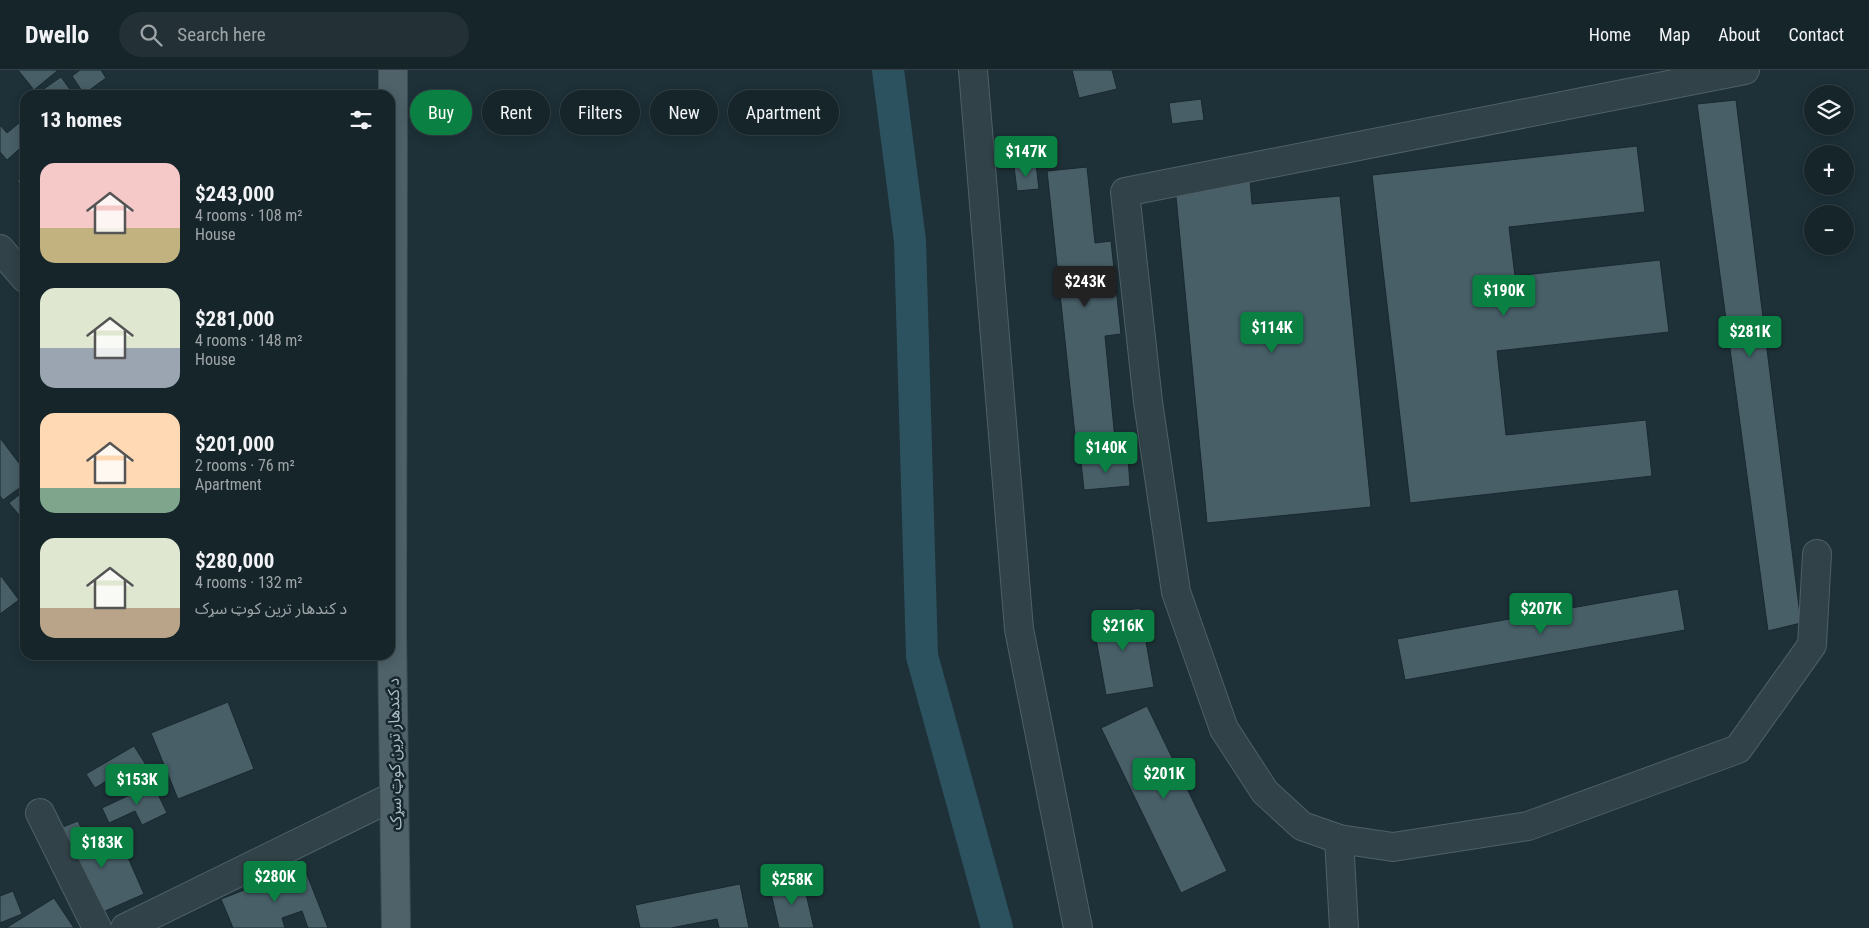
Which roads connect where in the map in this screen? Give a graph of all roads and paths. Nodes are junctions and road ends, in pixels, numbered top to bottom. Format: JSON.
{"nodes":[{"id":1,"x":393,"y":70,"type":"edge"},
{"id":2,"x":972,"y":70,"type":"edge"},
{"id":3,"x":1745,"y":70,"type":"edge"},
{"id":4,"x":393,"y":90,"type":"edge"},
{"id":5,"x":0,"y":249,"type":"edge"},
{"id":6,"x":20,"y":272,"type":"edge"},
{"id":7,"x":1817,"y":554,"type":"dead end"},
{"id":8,"x":391,"y":660,"type":"edge"},
{"id":9,"x":394,"y":796,"type":"junction"},
{"id":10,"x":40,"y":813,"type":"dead end"},
{"id":11,"x":1339,"y":839,"type":"junction"},
{"id":12,"x":97,"y":928,"type":"edge"},
{"id":13,"x":125,"y":928,"type":"edge"},
{"id":14,"x":396,"y":928,"type":"edge"},
{"id":15,"x":1078,"y":928,"type":"edge"},
{"id":16,"x":1344,"y":928,"type":"edge"}],
"edges":[{"from":1,"to":4,"type":"main road","name":"د کندهار ترين کوټ سړک"},
{"from":2,"to":15,"type":"street"},
{"from":3,"to":11,"type":"street"},
{"from":5,"to":6,"type":"street"},
{"from":7,"to":11,"type":"street"},
{"from":8,"to":9,"type":"main road","name":"د کندهار ترين کوټ سړک"},
{"from":9,"to":13,"type":"street"},
{"from":9,"to":14,"type":"main road","name":"د کندهار ترين کوټ سړک"},
{"from":10,"to":12,"type":"street"},
{"from":11,"to":16,"type":"street"}]}
